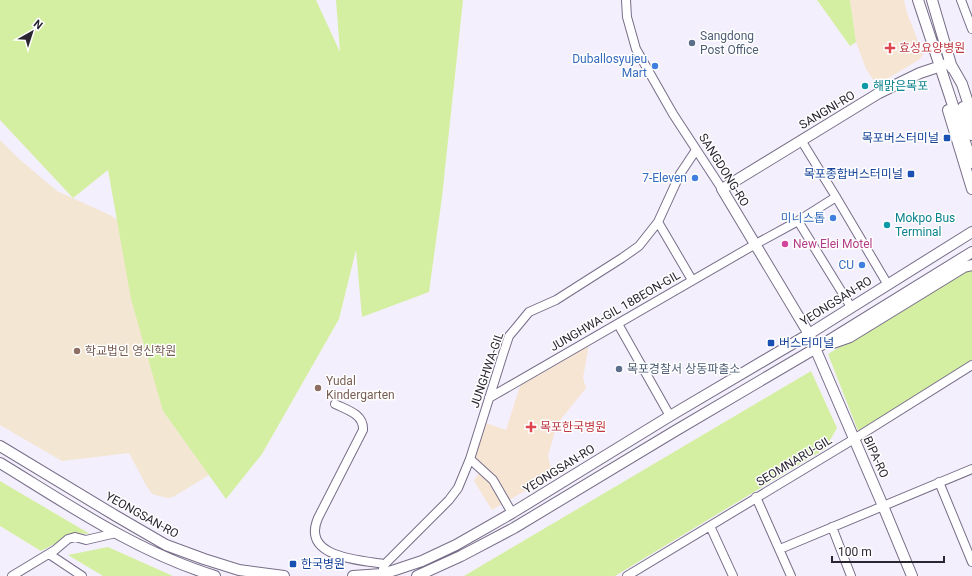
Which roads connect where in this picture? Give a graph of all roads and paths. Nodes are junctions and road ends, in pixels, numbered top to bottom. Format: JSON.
{"nodes":[{"id":1,"x":626,"y":0,"type":"edge"},
{"id":2,"x":918,"y":0,"type":"edge"},
{"id":3,"x":932,"y":0,"type":"edge"},
{"id":4,"x":961,"y":0,"type":"edge"},
{"id":5,"x":972,"y":27,"type":"edge"},
{"id":6,"x":950,"y":63,"type":"junction"},
{"id":7,"x":940,"y":66,"type":"junction"},
{"id":8,"x":972,"y":114,"type":"edge"},
{"id":9,"x":972,"y":135,"type":"edge"},
{"id":10,"x":801,"y":140,"type":"junction"},
{"id":11,"x":696,"y":150,"type":"junction"},
{"id":12,"x":972,"y":163,"type":"edge"},
{"id":13,"x":722,"y":189,"type":"junction"},
{"id":14,"x":972,"y":189,"type":"edge"},
{"id":15,"x":836,"y":197,"type":"junction"},
{"id":16,"x":798,"y":221,"type":"junction"},
{"id":17,"x":658,"y":222,"type":"junction"},
{"id":18,"x":972,"y":232,"type":"edge"},
{"id":19,"x":754,"y":245,"type":"junction"},
{"id":20,"x":972,"y":252,"type":"edge"},
{"id":21,"x":972,"y":265,"type":"edge"},
{"id":22,"x":692,"y":280,"type":"junction"},
{"id":23,"x":888,"y":284,"type":"junction"},
{"id":24,"x":851,"y":307,"type":"junction"},
{"id":25,"x":618,"y":324,"type":"junction"},
{"id":26,"x":809,"y":334,"type":"junction"},
{"id":27,"x":816,"y":348,"type":"junction"},
{"id":28,"x":972,"y":365,"type":"edge"},
{"id":29,"x":489,"y":398,"type":"junction"},
{"id":30,"x":335,"y":404,"type":"dead end"},
{"id":31,"x":670,"y":416,"type":"junction"},
{"id":32,"x":854,"y":439,"type":"junction"},
{"id":33,"x":0,"y":446,"type":"edge"},
{"id":34,"x":470,"y":459,"type":"junction"},
{"id":35,"x":0,"y":463,"type":"edge"},
{"id":36,"x":972,"y":469,"type":"edge"},
{"id":37,"x":939,"y":482,"type":"junction"},
{"id":38,"x":756,"y":497,"type":"junction"},
{"id":39,"x":883,"y":506,"type":"junction"},
{"id":40,"x":512,"y":514,"type":"junction"},
{"id":41,"x":710,"y":526,"type":"junction"},
{"id":42,"x":832,"y":527,"type":"junction"},
{"id":43,"x":116,"y":533,"type":"junction"},
{"id":44,"x":780,"y":549,"type":"junction"},
{"id":45,"x":49,"y":554,"type":"junction"},
{"id":46,"x":972,"y":562,"type":"edge"},
{"id":47,"x":383,"y":571,"type":"edge"},
{"id":48,"x":12,"y":576,"type":"edge"},
{"id":49,"x":82,"y":576,"type":"edge"},
{"id":50,"x":215,"y":576,"type":"edge"},
{"id":51,"x":284,"y":576,"type":"edge"},
{"id":52,"x":353,"y":576,"type":"edge"},
{"id":53,"x":416,"y":576,"type":"edge"},
{"id":54,"x":627,"y":576,"type":"edge"},
{"id":55,"x":733,"y":576,"type":"edge"},
{"id":56,"x":791,"y":576,"type":"edge"},
{"id":57,"x":851,"y":576,"type":"edge"},
{"id":58,"x":912,"y":576,"type":"edge"}],
"edges":[{"from":1,"to":11,"type":"street","name":"SANGDONG-RO"},
{"from":2,"to":7,"type":"street"},
{"from":3,"to":6,"type":"street"},
{"from":4,"to":5,"type":"street"},
{"from":6,"to":7,"type":"street","name":"SANGNI-RO"},
{"from":6,"to":8,"type":"street"},
{"from":6,"to":9,"type":"street"},
{"from":7,"to":10,"type":"street","name":"SANGNI-RO"},
{"from":7,"to":12,"type":"street"},
{"from":7,"to":14,"type":"street"},
{"from":10,"to":13,"type":"street","name":"SANGNI-RO"},
{"from":10,"to":15,"type":"street"},
{"from":11,"to":13,"type":"street","name":"SANGDONG-RO"},
{"from":11,"to":17,"type":"street","name":"JUNGHWA-GIL"},
{"from":13,"to":19,"type":"street","name":"SANGDONG-RO"},
{"from":15,"to":16,"type":"street","name":"JUNGHWA-GIL 18BEON-GIL"},
{"from":15,"to":23,"type":"street"},
{"from":16,"to":19,"type":"street","name":"JUNGHWA-GIL 18BEON-GIL"},
{"from":16,"to":24,"type":"street"},
{"from":17,"to":22,"type":"street"},
{"from":17,"to":29,"type":"street","name":"JUNGHWA-GIL"},
{"from":18,"to":23,"type":"street","name":"YEONGSAN-RO"},
{"from":19,"to":22,"type":"street","name":"JUNGHWA-GIL 18BEON-GIL"},
{"from":19,"to":26,"type":"street","name":"SANGDONG-RO"},
{"from":20,"to":27,"type":"street"},
{"from":21,"to":27,"type":"street"},
{"from":22,"to":25,"type":"street","name":"JUNGHWA-GIL 18BEON-GIL"},
{"from":23,"to":24,"type":"street","name":"YEONGSAN-RO"},
{"from":24,"to":26,"type":"street","name":"YEONGSAN-RO"},
{"from":25,"to":29,"type":"street","name":"JUNGHWA-GIL 18BEON-GIL"},
{"from":25,"to":31,"type":"street"},
{"from":26,"to":27,"type":"street","name":"SANGDONG-RO"},
{"from":26,"to":31,"type":"street","name":"YEONGSAN-RO"},
{"from":27,"to":32,"type":"street","name":"BIPA-RO"},
{"from":27,"to":53,"type":"street"},
{"from":28,"to":32,"type":"street","name":"SEOMNARU-GIL"},
{"from":29,"to":34,"type":"street","name":"JUNGHWA-GIL"},
{"from":30,"to":47,"type":"street"},
{"from":31,"to":40,"type":"street","name":"YEONGSAN-RO"},
{"from":32,"to":38,"type":"street","name":"SEOMNARU-GIL"},
{"from":32,"to":39,"type":"street","name":"BIPA-RO"},
{"from":33,"to":51,"type":"street","name":"YEONGSAN-RO"},
{"from":34,"to":40,"type":"street"},
{"from":34,"to":47,"type":"street","name":"JUNGHWA-GIL"},
{"from":35,"to":43,"type":"street"},
{"from":36,"to":37,"type":"street"},
{"from":37,"to":39,"type":"street"},
{"from":37,"to":46,"type":"street"},
{"from":38,"to":41,"type":"street","name":"SEOMNARU-GIL"},
{"from":38,"to":44,"type":"street"},
{"from":39,"to":42,"type":"street"},
{"from":39,"to":58,"type":"street","name":"BIPA-RO"},
{"from":40,"to":47,"type":"street","name":"YEONGSAN-RO"},
{"from":41,"to":54,"type":"street","name":"SEOMNARU-GIL"},
{"from":41,"to":55,"type":"street"},
{"from":42,"to":44,"type":"street"},
{"from":42,"to":57,"type":"street"},
{"from":43,"to":45,"type":"street"},
{"from":43,"to":50,"type":"street"},
{"from":44,"to":56,"type":"street"},
{"from":45,"to":48,"type":"street"},
{"from":45,"to":49,"type":"street"},
{"from":47,"to":52,"type":"street","name":"YEONGSAN-RO"}]}
